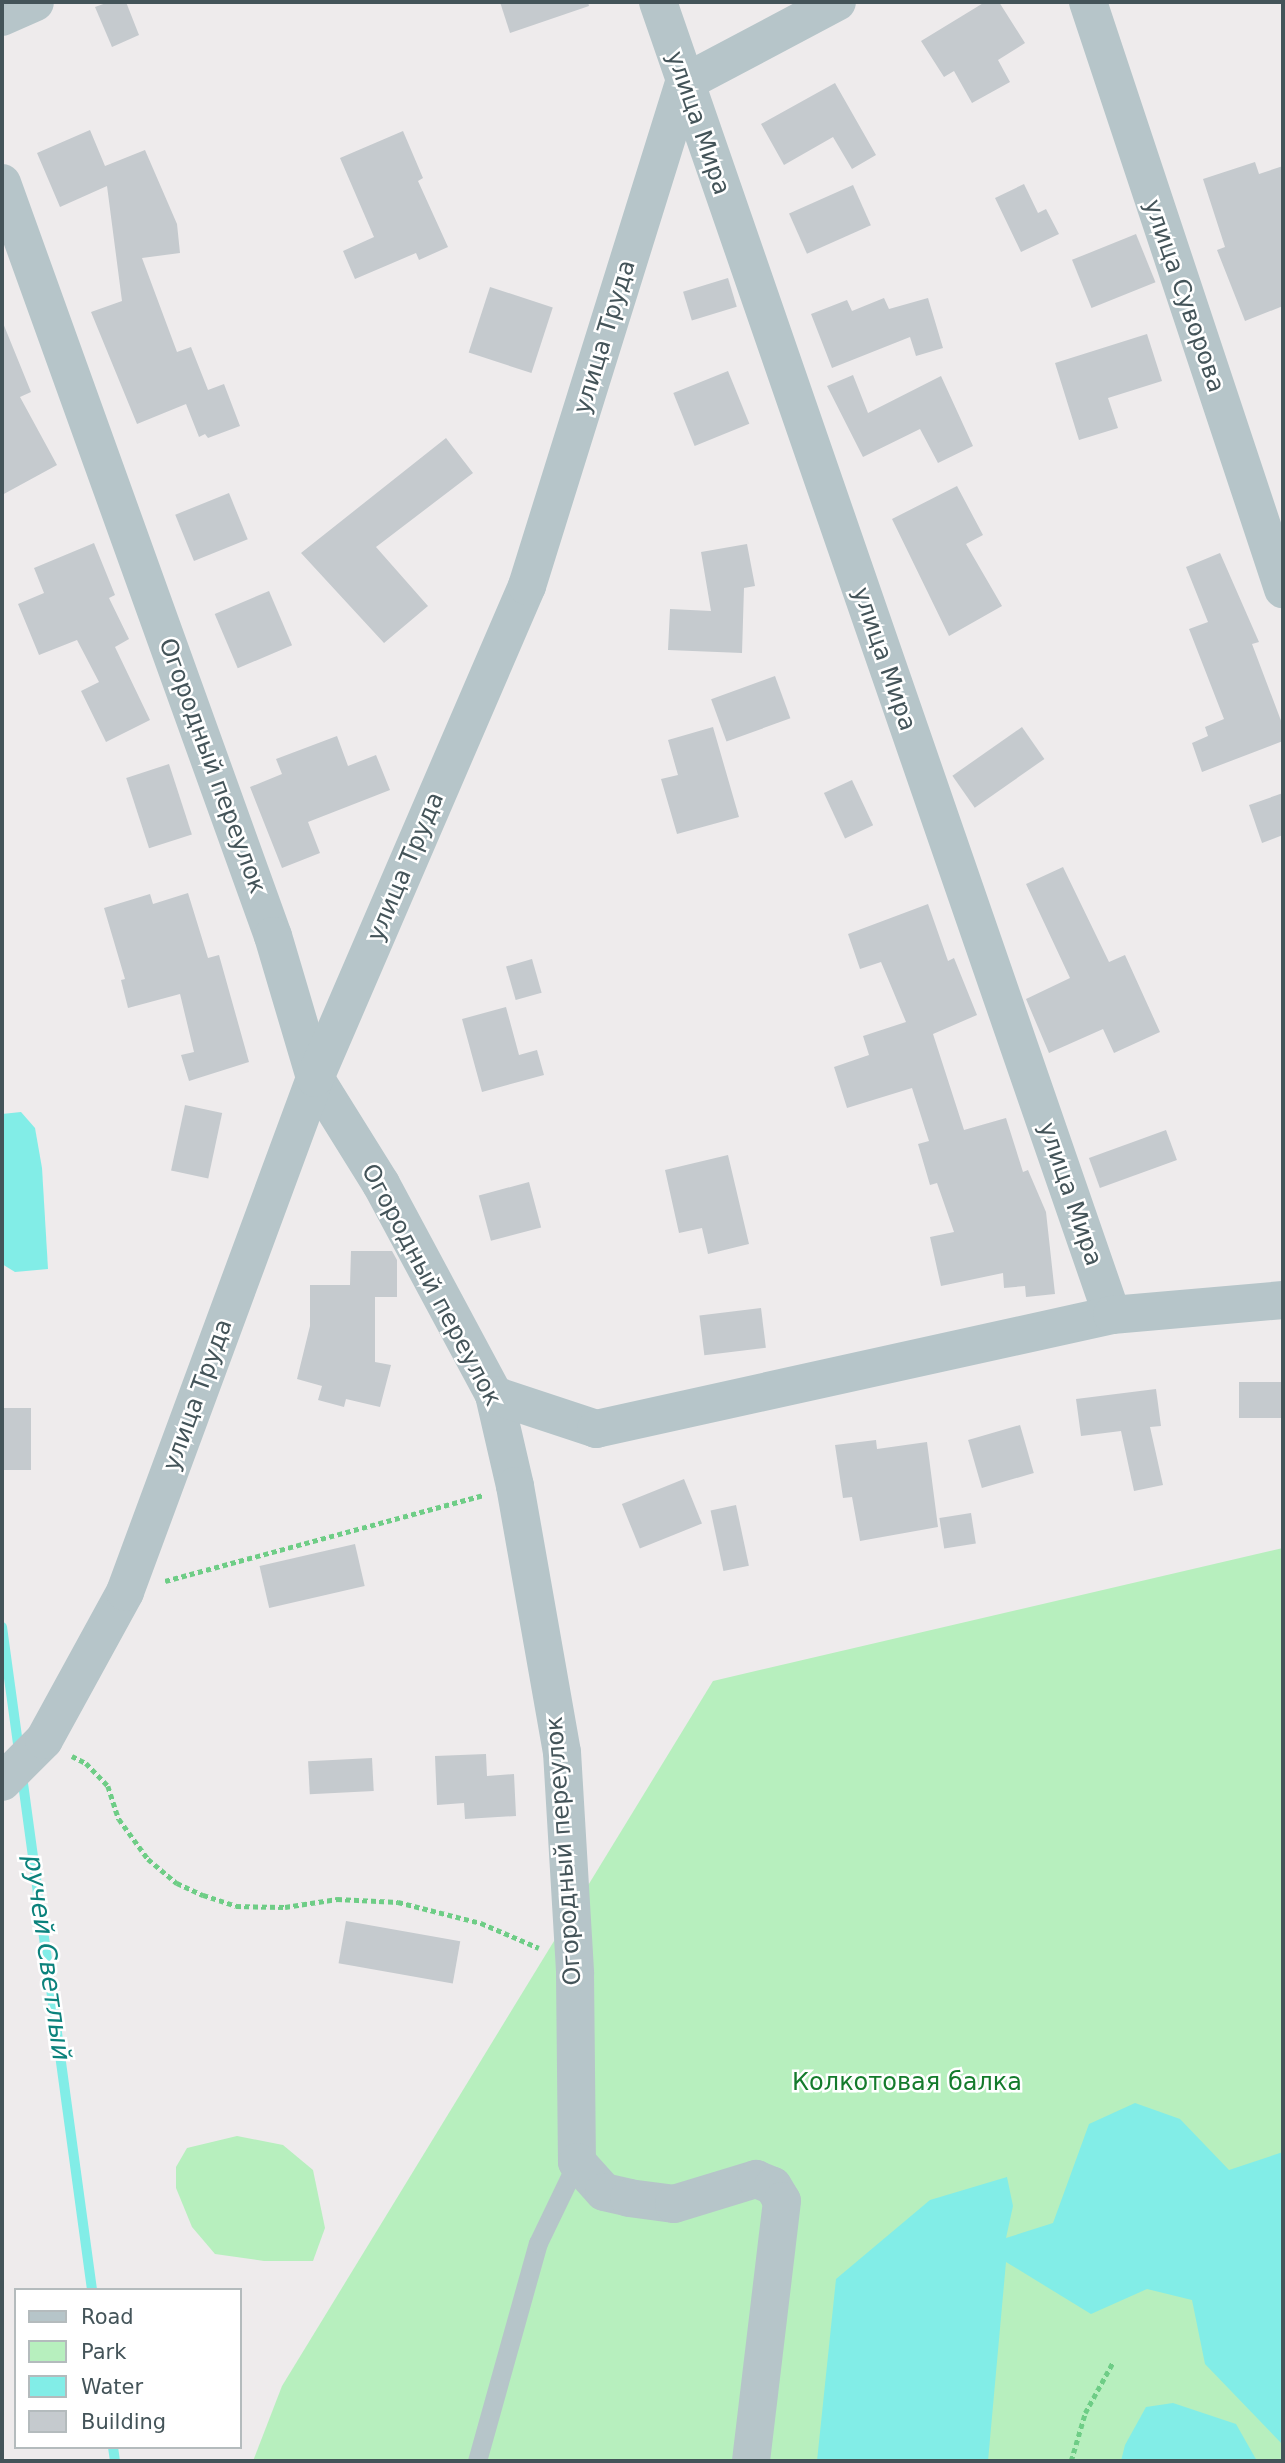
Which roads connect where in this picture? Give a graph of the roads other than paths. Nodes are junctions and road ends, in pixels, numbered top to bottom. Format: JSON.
{"nodes":[{"id":1,"x":35,"y":2,"type":"edge"},
{"id":2,"x":658,"y":2,"type":"edge"},
{"id":3,"x":836,"y":2,"type":"edge"},
{"id":4,"x":1088,"y":2,"type":"edge"},
{"id":5,"x":2,"y":17,"type":"edge"},
{"id":6,"x":684,"y":83,"type":"junction"},
{"id":7,"x":2,"y":183,"type":"edge"},
{"id":8,"x":1283,"y":589,"type":"edge"},
{"id":9,"x":315,"y":1078,"type":"junction"},
{"id":10,"x":1283,"y":1300,"type":"edge"},
{"id":11,"x":1112,"y":1315,"type":"junction"},
{"id":12,"x":494,"y":1395,"type":"junction"},
{"id":13,"x":6,"y":1779,"type":"edge"},
{"id":14,"x":577,"y":2162,"type":"junction"},
{"id":15,"x":477,"y":2461,"type":"edge"},
{"id":16,"x":751,"y":2461,"type":"edge"}],
"edges":[{"from":1,"to":5,"type":"street"},
{"from":2,"to":6,"type":"street","name":"улица Мира"},
{"from":3,"to":6,"type":"street"},
{"from":4,"to":8,"type":"street","name":"улица Суворова"},
{"from":6,"to":9,"type":"street","name":"улица Труда"},
{"from":6,"to":11,"type":"street","name":"улица Мира"},
{"from":7,"to":9,"type":"street","name":"Огородный переулок"},
{"from":9,"to":12,"type":"street","name":"Огородный переулок"},
{"from":9,"to":13,"type":"street","name":"улица Труда"},
{"from":10,"to":11,"type":"street"},
{"from":11,"to":12,"type":"street"},
{"from":12,"to":14,"type":"street","name":"Огородный переулок"},
{"from":14,"to":15,"type":"lane"},
{"from":14,"to":16,"type":"street"}]}
